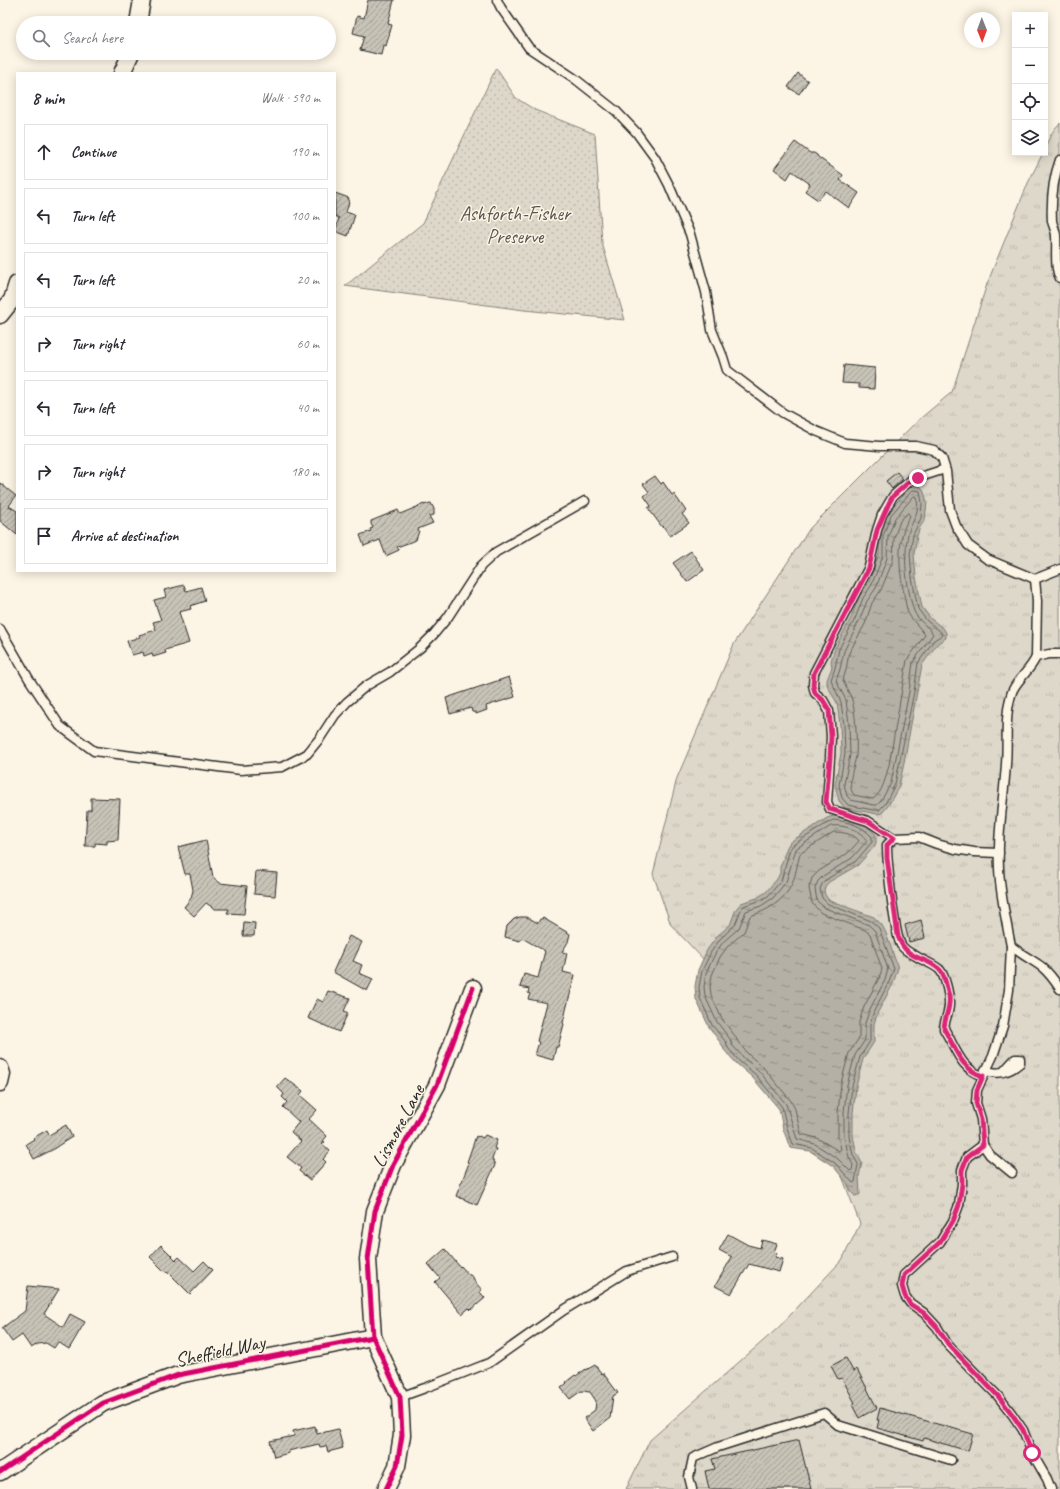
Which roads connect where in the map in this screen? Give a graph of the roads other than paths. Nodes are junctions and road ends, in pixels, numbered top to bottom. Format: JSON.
{"nodes":[{"id":1,"x":142,"y":0,"type":"edge"},
{"id":2,"x":498,"y":0,"type":"edge"},
{"id":3,"x":139,"y":16,"type":"edge"},
{"id":4,"x":128,"y":60,"type":"edge"},
{"id":5,"x":122,"y":72,"type":"edge"},
{"id":6,"x":1060,"y":160,"type":"edge"},
{"id":7,"x":1060,"y":278,"type":"edge"},
{"id":8,"x":16,"y":287,"type":"edge"},
{"id":9,"x":0,"y":316,"type":"edge"},
{"id":10,"x":945,"y":468,"type":"junction"},
{"id":11,"x":585,"y":501,"type":"dead end"},
{"id":12,"x":1060,"y":569,"type":"edge"},
{"id":13,"x":1035,"y":579,"type":"junction"},
{"id":14,"x":0,"y":629,"type":"edge"},
{"id":15,"x":1060,"y":654,"type":"edge"},
{"id":16,"x":1036,"y":657,"type":"junction"},
{"id":17,"x":894,"y":838,"type":"junction"},
{"id":18,"x":999,"y":853,"type":"junction"},
{"id":19,"x":1011,"y":946,"type":"junction"},
{"id":20,"x":473,"y":988,"type":"dead end"},
{"id":21,"x":1060,"y":989,"type":"edge"},
{"id":22,"x":0,"y":1068,"type":"edge"},
{"id":23,"x":1003,"y":1072,"type":"dead end"},
{"id":24,"x":984,"y":1073,"type":"junction"},
{"id":25,"x":0,"y":1083,"type":"edge"},
{"id":26,"x":983,"y":1145,"type":"junction"},
{"id":27,"x":1012,"y":1173,"type":"dead end"},
{"id":28,"x":672,"y":1257,"type":"dead end"},
{"id":29,"x":373,"y":1338,"type":"junction"},
{"id":30,"x":400,"y":1397,"type":"junction"},
{"id":31,"x":951,"y":1460,"type":"dead end"},
{"id":32,"x":0,"y":1472,"type":"edge"},
{"id":33,"x":386,"y":1489,"type":"edge"},
{"id":34,"x":692,"y":1489,"type":"edge"},
{"id":35,"x":1051,"y":1489,"type":"edge"}],
"edges":[{"from":1,"to":3,"type":"street"},
{"from":2,"to":10,"type":"lane"},
{"from":4,"to":5,"type":"street"},
{"from":6,"to":7,"type":"lane"},
{"from":8,"to":9,"type":"street"},
{"from":10,"to":13,"type":"lane"},
{"from":10,"to":17,"type":"lane"},
{"from":11,"to":14,"type":"lane"},
{"from":12,"to":13,"type":"lane"},
{"from":13,"to":16,"type":"lane"},
{"from":15,"to":16,"type":"lane"},
{"from":16,"to":18,"type":"lane"},
{"from":17,"to":18,"type":"lane"},
{"from":17,"to":24,"type":"lane"},
{"from":18,"to":19,"type":"lane"},
{"from":19,"to":21,"type":"lane"},
{"from":19,"to":24,"type":"lane"},
{"from":20,"to":29,"type":"street","name":"Lismore Lane"},
{"from":22,"to":25,"type":"street"},
{"from":23,"to":24,"type":"lane"},
{"from":24,"to":26,"type":"lane"},
{"from":26,"to":27,"type":"lane"},
{"from":26,"to":35,"type":"lane"},
{"from":28,"to":30,"type":"lane"},
{"from":29,"to":30,"type":"street","name":"Lismore Lane"},
{"from":29,"to":32,"type":"street","name":"Sheffield Way"},
{"from":30,"to":33,"type":"street","name":"Lismore Lane"},
{"from":31,"to":34,"type":"lane"}]}
